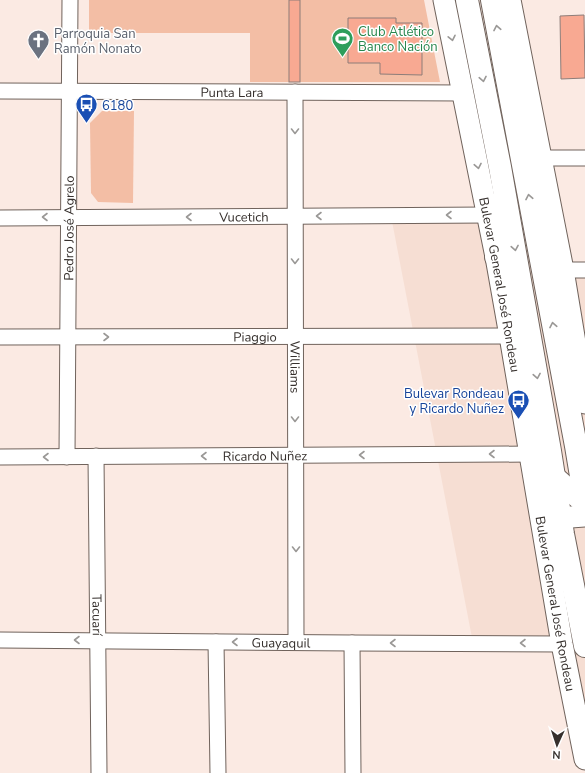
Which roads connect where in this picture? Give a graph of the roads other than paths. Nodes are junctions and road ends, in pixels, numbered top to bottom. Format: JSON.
{"nodes":[{"id":1,"x":70,"y":0,"type":"edge"},
{"id":2,"x":444,"y":0,"type":"edge"},
{"id":3,"x":466,"y":0,"type":"edge"},
{"id":4,"x":492,"y":0,"type":"edge"},
{"id":5,"x":510,"y":0,"type":"edge"},
{"id":6,"x":0,"y":91,"type":"edge"},
{"id":7,"x":69,"y":92,"type":"junction"},
{"id":8,"x":295,"y":92,"type":"junction"},
{"id":9,"x":463,"y":93,"type":"junction"},
{"id":10,"x":541,"y":158,"type":"junction"},
{"id":11,"x":585,"y":158,"type":"edge"},
{"id":12,"x":500,"y":167,"type":"junction"},
{"id":13,"x":488,"y":215,"type":"junction"},
{"id":14,"x":295,"y":216,"type":"junction"},
{"id":15,"x":68,"y":217,"type":"junction"},
{"id":16,"x":0,"y":218,"type":"edge"},
{"id":17,"x":496,"y":257,"type":"junction"},
{"id":18,"x":563,"y":270,"type":"junction"},
{"id":19,"x":585,"y":270,"type":"edge"},
{"id":20,"x":295,"y":336,"type":"junction"},
{"id":21,"x":510,"y":336,"type":"junction"},
{"id":22,"x":0,"y":337,"type":"edge"},
{"id":23,"x":68,"y":337,"type":"junction"},
{"id":24,"x":584,"y":393,"type":"edge"},
{"id":25,"x":580,"y":443,"type":"edge"},
{"id":26,"x":540,"y":452,"type":"junction"},
{"id":27,"x":296,"y":455,"type":"junction"},
{"id":28,"x":96,"y":456,"type":"junction"},
{"id":29,"x":0,"y":457,"type":"edge"},
{"id":30,"x":67,"y":457,"type":"junction"},
{"id":31,"x":555,"y":477,"type":"junction"},
{"id":32,"x":585,"y":500,"type":"edge"},
{"id":33,"x":585,"y":504,"type":"edge"},
{"id":34,"x":585,"y":516,"type":"edge"},
{"id":35,"x":551,"y":518,"type":"junction"},
{"id":36,"x":0,"y":640,"type":"edge"},
{"id":37,"x":98,"y":640,"type":"junction"},
{"id":38,"x":216,"y":642,"type":"junction"},
{"id":39,"x":296,"y":642,"type":"junction"},
{"id":40,"x":352,"y":643,"type":"junction"},
{"id":41,"x":562,"y":644,"type":"junction"},
{"id":42,"x":585,"y":646,"type":"edge"},
{"id":43,"x":585,"y":759,"type":"edge"},
{"id":44,"x":100,"y":773,"type":"edge"},
{"id":45,"x":218,"y":773,"type":"edge"},
{"id":46,"x":353,"y":773,"type":"edge"}],
"edges":[{"from":1,"to":7,"type":"street","name":"Pedro José Agrelo"},
{"from":2,"to":9,"type":"main road","name":"Bulevar General José Rondeau","one_way":true},
{"from":3,"to":12,"type":"main road","name":"Bulevar General José Rondeau","one_way":true},
{"from":25,"to":4,"type":"main road","one_way":true},
{"from":5,"to":10,"type":"main road"},
{"from":6,"to":7,"type":"street","name":"Punta Lara"},
{"from":7,"to":8,"type":"street","name":"Punta Lara"},
{"from":7,"to":15,"type":"street","name":"Pedro José Agrelo"},
{"from":8,"to":9,"type":"street","name":"Punta Lara"},
{"from":8,"to":14,"type":"street","name":"Williams","one_way":true},
{"from":9,"to":13,"type":"main road","name":"Bulevar General José Rondeau","one_way":true},
{"from":10,"to":11,"type":"street"},
{"from":10,"to":18,"type":"main road"},
{"from":12,"to":17,"type":"main road"},
{"from":12,"to":26,"type":"main road","name":"Bulevar General José Rondeau","one_way":true},
{"from":13,"to":14,"type":"street","name":"Vucetich","one_way":true},
{"from":13,"to":17,"type":"main road","name":"Bulevar General José Rondeau"},
{"from":14,"to":15,"type":"street","name":"Vucetich","one_way":true},
{"from":14,"to":20,"type":"street","name":"Williams","one_way":true},
{"from":15,"to":16,"type":"street","name":"Vucetich","one_way":true},
{"from":15,"to":23,"type":"street","name":"Pedro José Agrelo"},
{"from":17,"to":21,"type":"main road","name":"Bulevar General José Rondeau"},
{"from":18,"to":19,"type":"street"},
{"from":18,"to":24,"type":"main road"},
{"from":20,"to":21,"type":"street","name":"Piaggio"},
{"from":23,"to":20,"type":"street","name":"Piaggio","one_way":true},
{"from":20,"to":27,"type":"street","name":"Williams","one_way":true},
{"from":21,"to":26,"type":"main road","name":"Bulevar General José Rondeau"},
{"from":22,"to":23,"type":"street","name":"Piaggio"},
{"from":23,"to":30,"type":"street","name":"Pedro José Agrelo"},
{"from":25,"to":26,"type":"main road"},
{"from":25,"to":32,"type":"main road"},
{"from":26,"to":27,"type":"street","name":"Ricardo Nuñez","one_way":true},
{"from":26,"to":31,"type":"main road","name":"Bulevar General José Rondeau"},
{"from":26,"to":35,"type":"main road","name":"Bulevar General José Rondeau"},
{"from":27,"to":28,"type":"street","name":"Ricardo Nuñez","one_way":true},
{"from":27,"to":39,"type":"street","name":"Williams","one_way":true},
{"from":28,"to":30,"type":"street","name":"Ricardo Nuñez"},
{"from":28,"to":37,"type":"street","name":"Tacuarí"},
{"from":30,"to":29,"type":"street","name":"Ricardo Nuñez","one_way":true},
{"from":31,"to":33,"type":"main road"},
{"from":31,"to":35,"type":"main road","name":"Bulevar General José Rondeau"},
{"from":34,"to":35,"type":"main road"},
{"from":35,"to":41,"type":"main road","name":"Bulevar General José Rondeau"},
{"from":35,"to":42,"type":"main road","name":"Bulevar General José Rondeau"},
{"from":37,"to":36,"type":"street","name":"Guayaquil","one_way":true},
{"from":37,"to":38,"type":"street","name":"Guayaquil"},
{"from":37,"to":44,"type":"street","name":"Tacuarí"},
{"from":39,"to":38,"type":"street","name":"Guayaquil","one_way":true},
{"from":38,"to":45,"type":"street"},
{"from":39,"to":40,"type":"street","name":"Guayaquil"},
{"from":41,"to":40,"type":"street","name":"Guayaquil","one_way":true},
{"from":40,"to":46,"type":"street"},
{"from":41,"to":43,"type":"main road","name":"Bulevar General José Rondeau"}]}
